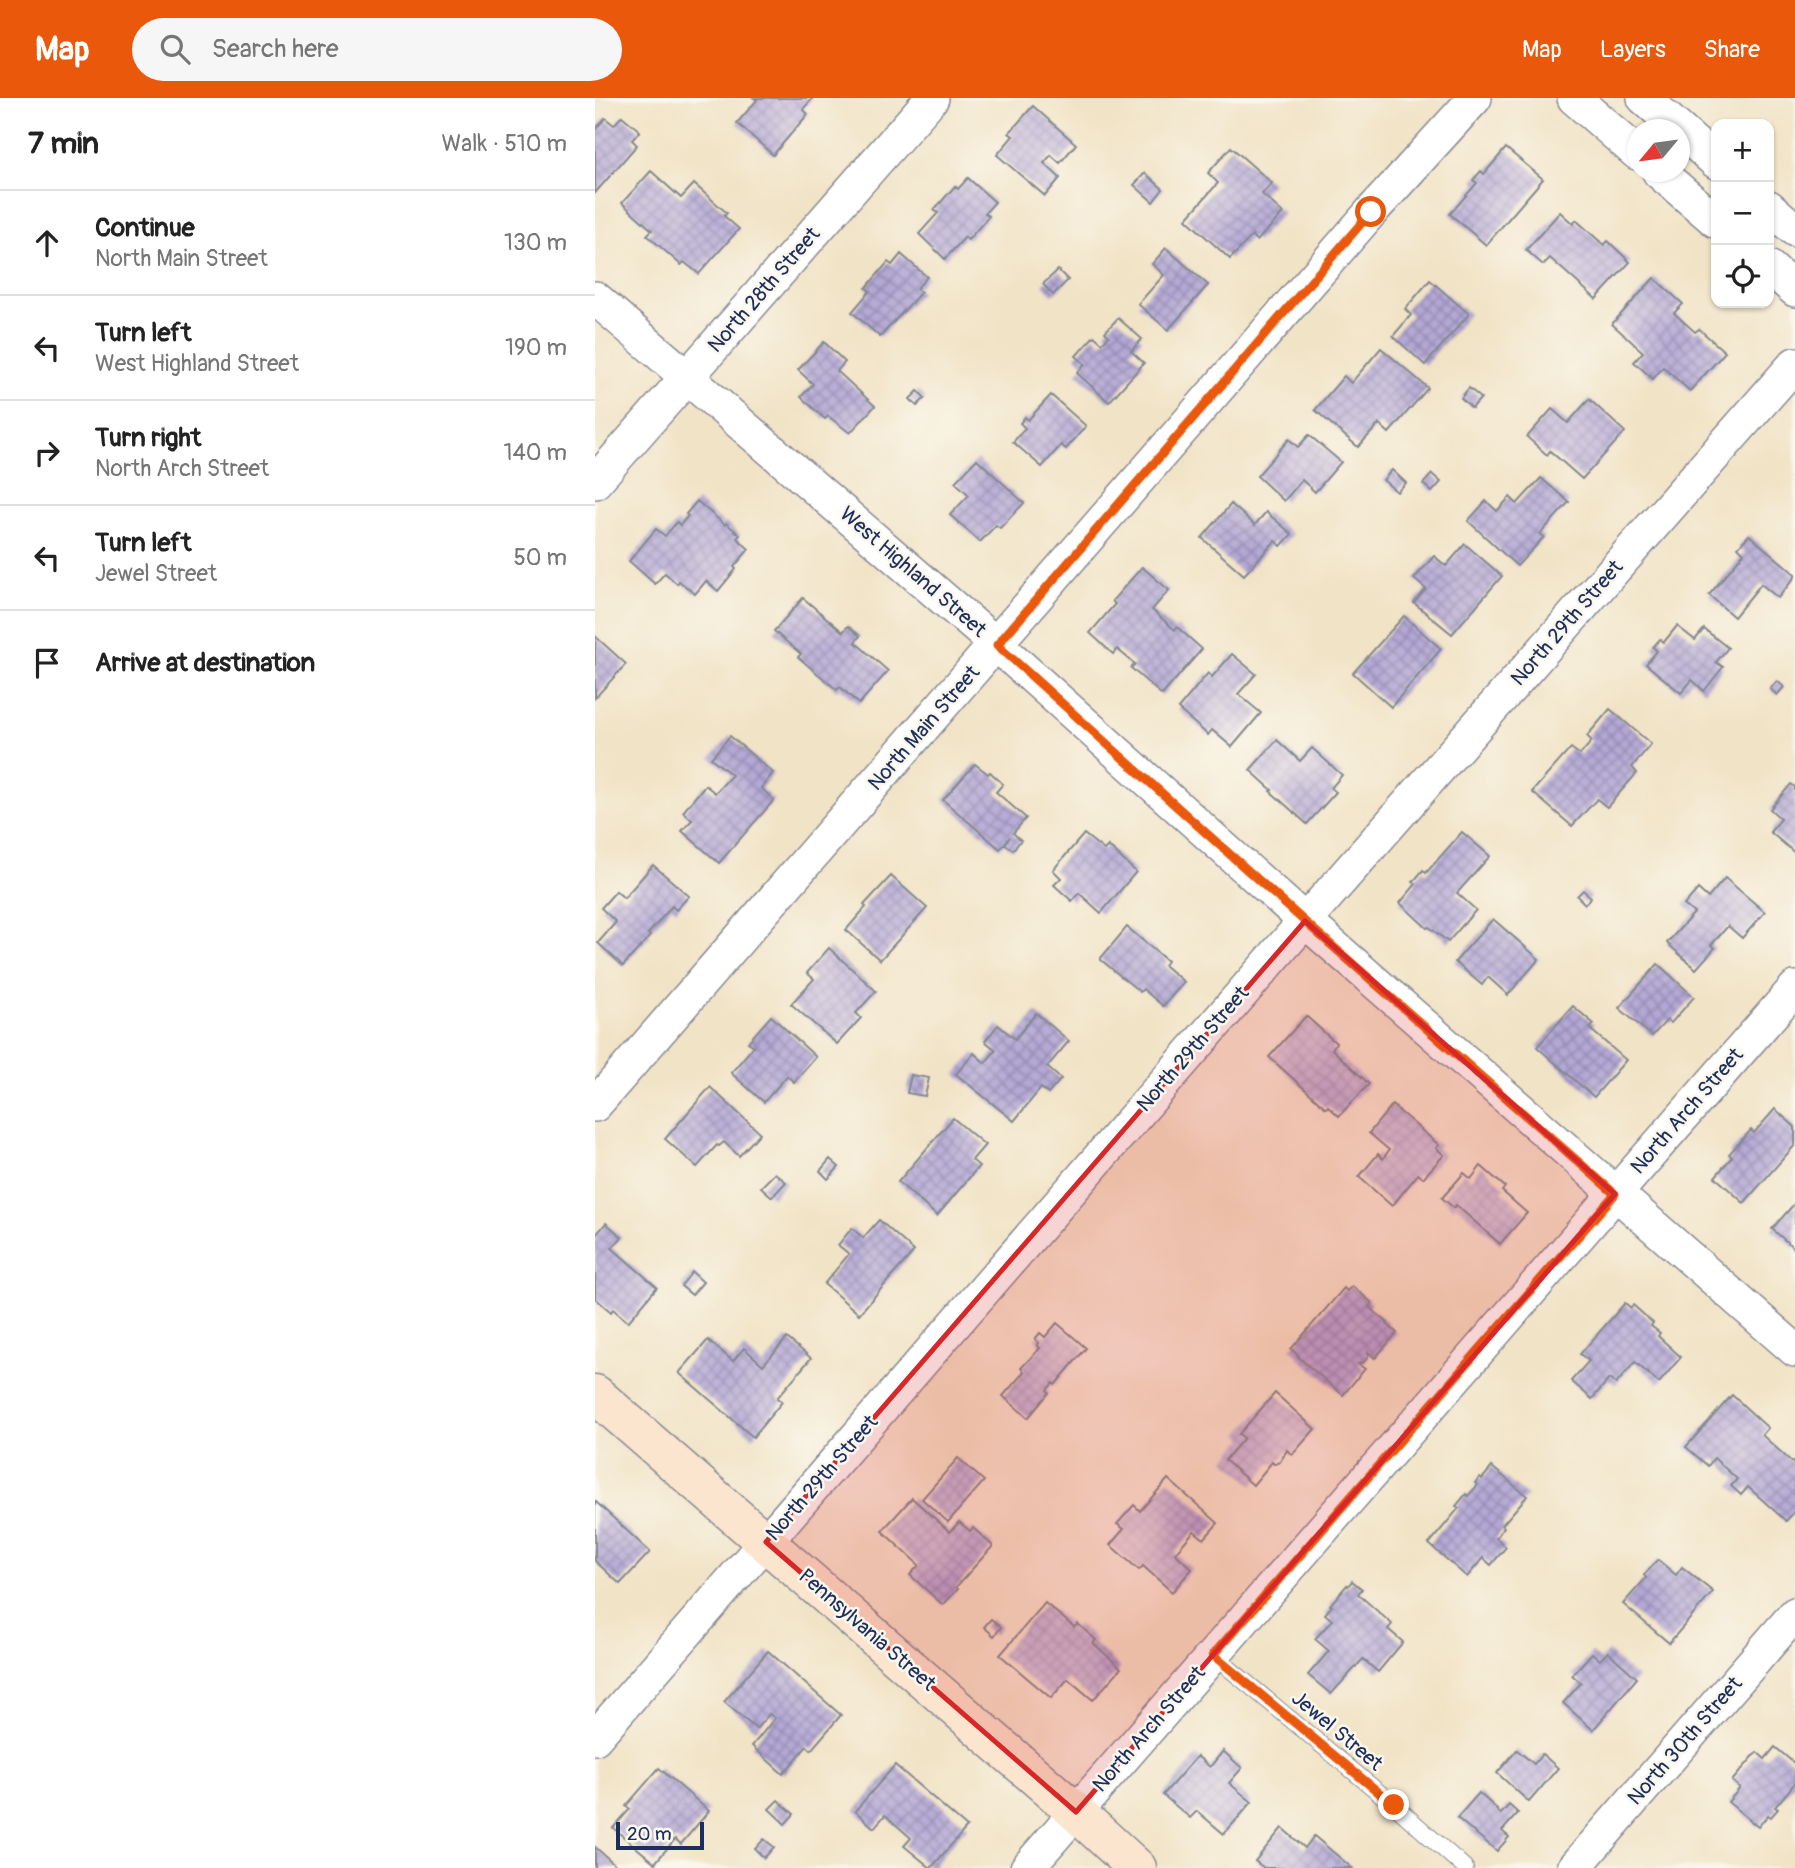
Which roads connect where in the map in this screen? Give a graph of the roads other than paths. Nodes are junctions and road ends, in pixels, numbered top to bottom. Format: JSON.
{"nodes":[{"id":1,"x":932,"y":98,"type":"edge"},
{"id":2,"x":1475,"y":98,"type":"edge"},
{"id":3,"x":1574,"y":98,"type":"edge"},
{"id":4,"x":1643,"y":98,"type":"edge"},
{"id":5,"x":1627,"y":144,"type":"edge"},
{"id":6,"x":1711,"y":158,"type":"edge"},
{"id":7,"x":1671,"y":182,"type":"edge"},
{"id":8,"x":1774,"y":211,"type":"edge"},
{"id":9,"x":1711,"y":217,"type":"edge"},
{"id":10,"x":1795,"y":230,"type":"edge"},
{"id":11,"x":1774,"y":271,"type":"edge"},
{"id":12,"x":1795,"y":290,"type":"edge"},
{"id":13,"x":595,"y":298,"type":"edge"},
{"id":14,"x":1795,"y":364,"type":"edge"},
{"id":15,"x":687,"y":377,"type":"junction"},
{"id":16,"x":595,"y":482,"type":"edge"},
{"id":17,"x":997,"y":645,"type":"junction"},
{"id":18,"x":1304,"y":921,"type":"junction"},
{"id":19,"x":1795,"y":988,"type":"edge"},
{"id":20,"x":595,"y":1105,"type":"edge"},
{"id":21,"x":1615,"y":1194,"type":"junction"},
{"id":22,"x":1795,"y":1350,"type":"edge"},
{"id":23,"x":595,"y":1394,"type":"edge"},
{"id":24,"x":766,"y":1542,"type":"junction"},
{"id":25,"x":1795,"y":1614,"type":"edge"},
{"id":26,"x":1213,"y":1655,"type":"junction"},
{"id":27,"x":595,"y":1738,"type":"edge"},
{"id":28,"x":1076,"y":1812,"type":"junction"},
{"id":29,"x":1027,"y":1868,"type":"edge"},
{"id":30,"x":1137,"y":1868,"type":"edge"},
{"id":31,"x":1465,"y":1868,"type":"edge"},
{"id":32,"x":1574,"y":1868,"type":"edge"}],
"edges":[{"from":1,"to":15,"type":"street","name":"North 28th Street"},
{"from":2,"to":17,"type":"street","name":"North Main Street"},
{"from":3,"to":5,"type":"street"},
{"from":4,"to":6,"type":"street"},
{"from":7,"to":9,"type":"street"},
{"from":8,"to":10,"type":"street"},
{"from":11,"to":12,"type":"street"},
{"from":13,"to":15,"type":"street","name":"West Highland Street"},
{"from":14,"to":18,"type":"street","name":"North 29th Street"},
{"from":15,"to":16,"type":"street","name":"North 28th Street"},
{"from":15,"to":17,"type":"street","name":"West Highland Street"},
{"from":17,"to":18,"type":"street","name":"West Highland Street"},
{"from":17,"to":20,"type":"street","name":"North Main Street"},
{"from":18,"to":21,"type":"street","name":"West Highland Street"},
{"from":18,"to":24,"type":"street","name":"North 29th Street"},
{"from":19,"to":21,"type":"street","name":"North Arch Street"},
{"from":21,"to":22,"type":"street","name":"West Highland Street"},
{"from":21,"to":26,"type":"street","name":"North Arch Street"},
{"from":23,"to":24,"type":"street","name":"Pennsylvania Street"},
{"from":24,"to":27,"type":"street","name":"North 29th Street"},
{"from":24,"to":28,"type":"street","name":"Pennsylvania Street"},
{"from":25,"to":32,"type":"street","name":"North 30th Street"},
{"from":26,"to":28,"type":"street","name":"North Arch Street"},
{"from":26,"to":31,"type":"lane","name":"Jewel Street"},
{"from":28,"to":29,"type":"street","name":"North Arch Street"},
{"from":28,"to":30,"type":"street","name":"Pennsylvania Street"}]}
